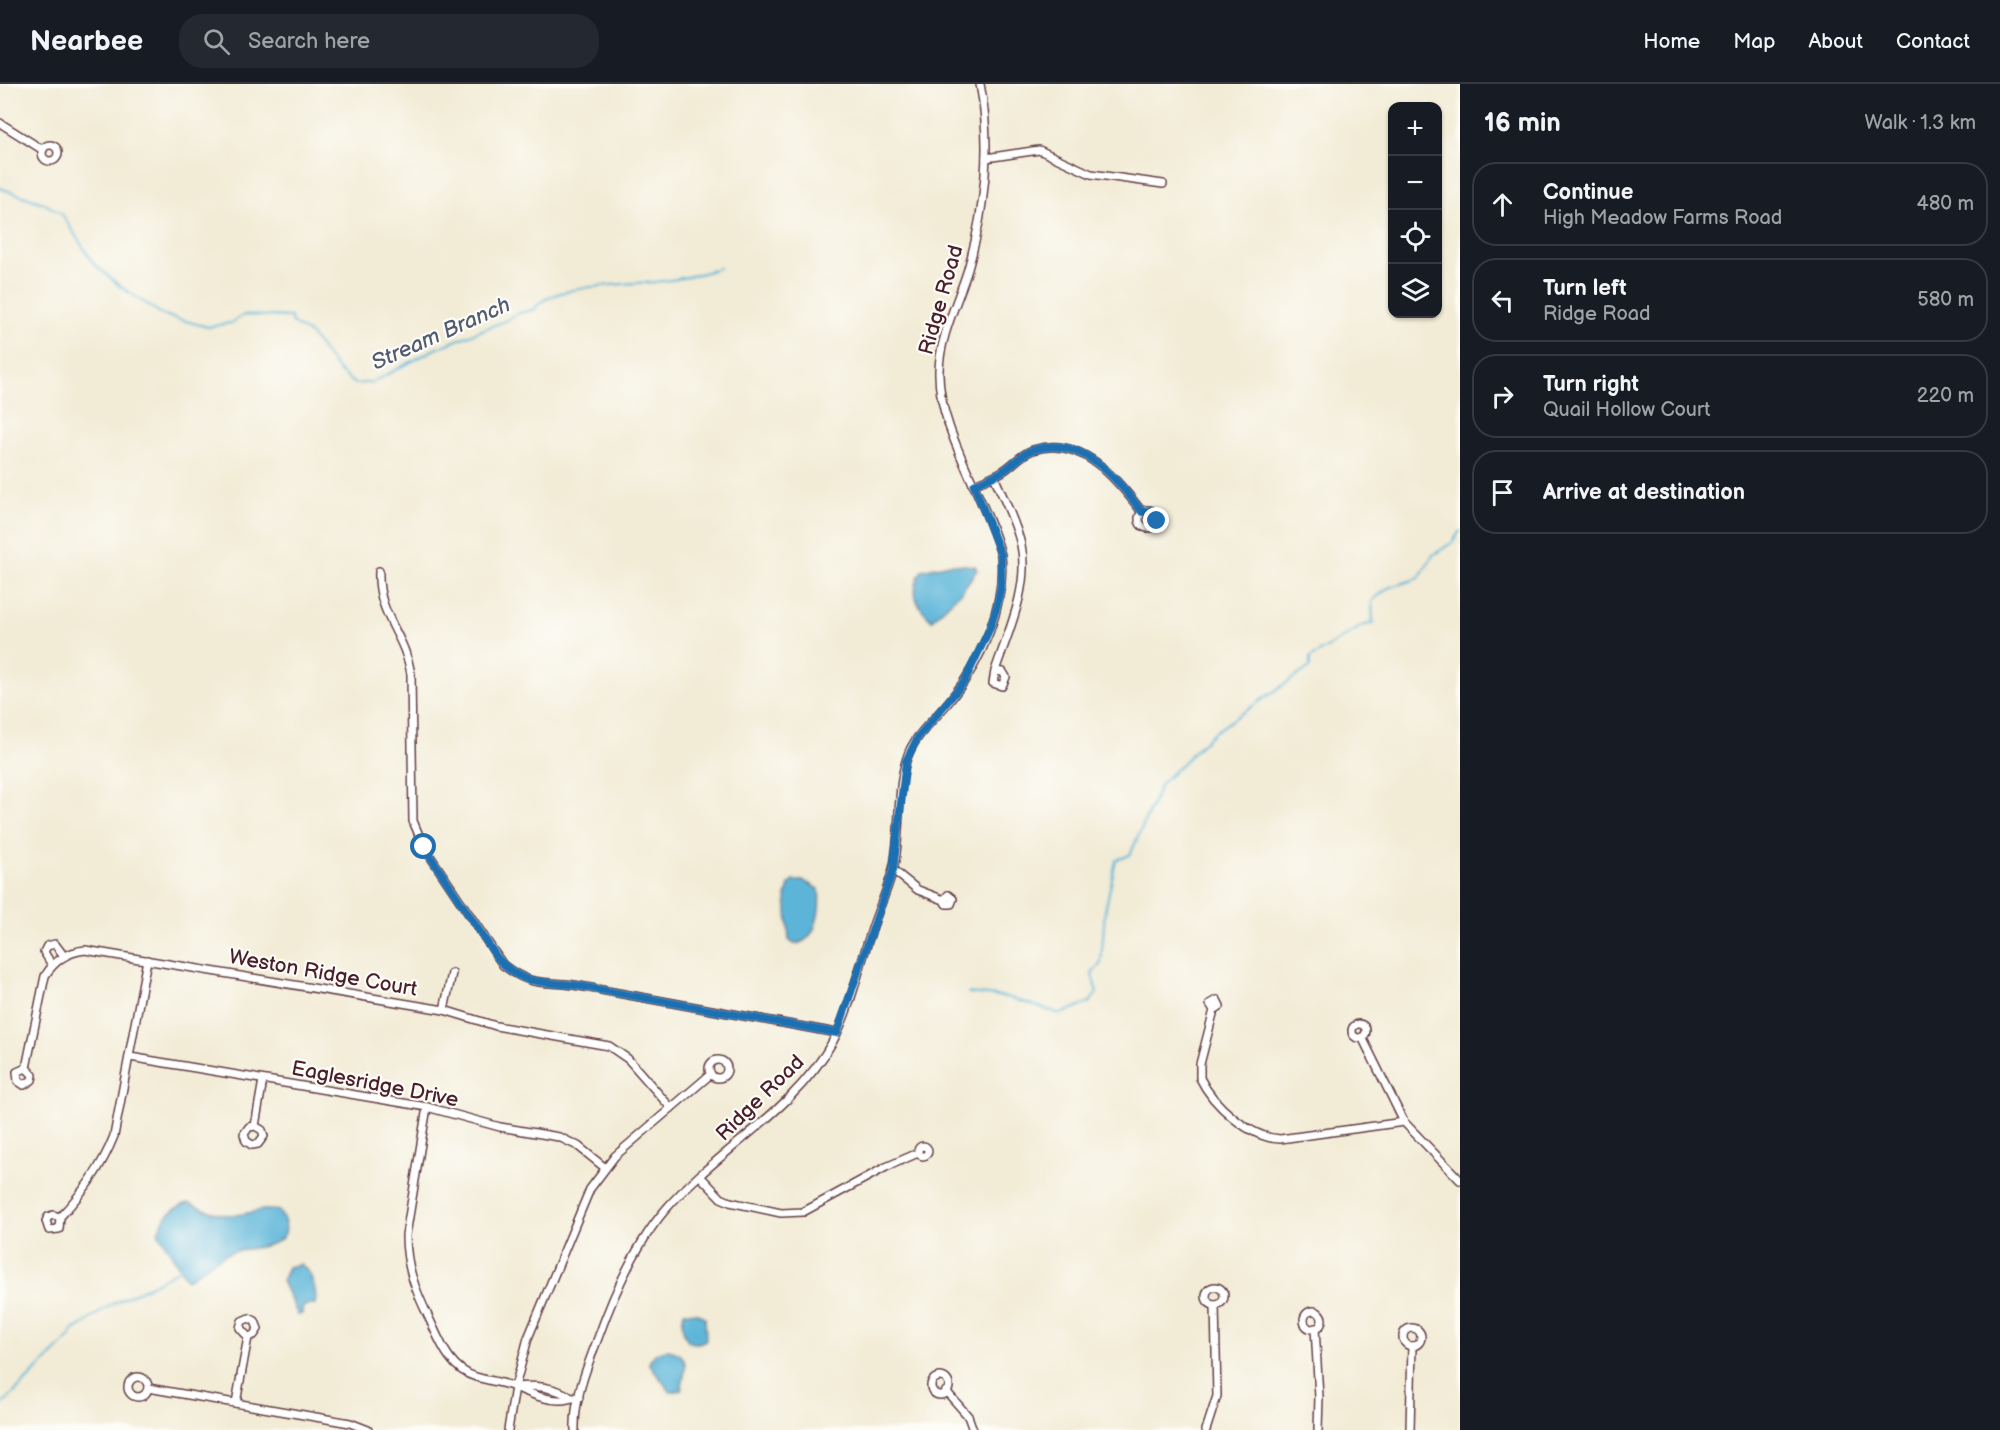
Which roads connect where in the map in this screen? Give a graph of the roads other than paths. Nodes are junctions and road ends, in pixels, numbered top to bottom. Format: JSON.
{"nodes":[{"id":1,"x":980,"y":84,"type":"edge"},
{"id":2,"x":0,"y":123,"type":"edge"},
{"id":3,"x":43,"y":150,"type":"dead end"},
{"id":4,"x":986,"y":158,"type":"junction"},
{"id":5,"x":1163,"y":184,"type":"dead end"},
{"id":6,"x":994,"y":476,"type":"junction"},
{"id":7,"x":974,"y":485,"type":"junction"},
{"id":8,"x":1142,"y":512,"type":"dead end"},
{"id":9,"x":379,"y":571,"type":"dead end"},
{"id":10,"x":995,"y":671,"type":"dead end"},
{"id":11,"x":893,"y":870,"type":"junction"},
{"id":12,"x":944,"y":900,"type":"dead end"},
{"id":13,"x":64,"y":956,"type":"junction"},
{"id":14,"x":147,"y":960,"type":"junction"},
{"id":15,"x":52,"y":965,"type":"junction"},
{"id":16,"x":452,"y":973,"type":"dead end"},
{"id":17,"x":444,"y":1010,"type":"junction"},
{"id":18,"x":1214,"y":1010,"type":"dead end"},
{"id":19,"x":837,"y":1033,"type":"junction"},
{"id":20,"x":1362,"y":1037,"type":"dead end"},
{"id":21,"x":130,"y":1057,"type":"junction"},
{"id":22,"x":26,"y":1068,"type":"dead end"},
{"id":23,"x":711,"y":1074,"type":"dead end"},
{"id":24,"x":264,"y":1080,"type":"junction"},
{"id":25,"x":427,"y":1107,"type":"junction"},
{"id":26,"x":671,"y":1108,"type":"junction"},
{"id":27,"x":1404,"y":1122,"type":"junction"},
{"id":28,"x":255,"y":1126,"type":"dead end"},
{"id":29,"x":918,"y":1153,"type":"dead end"},
{"id":30,"x":604,"y":1167,"type":"junction"},
{"id":31,"x":700,"y":1176,"type":"junction"},
{"id":32,"x":1460,"y":1180,"type":"edge"},
{"id":33,"x":60,"y":1217,"type":"dead end"},
{"id":34,"x":1215,"y":1305,"type":"dead end"},
{"id":35,"x":1315,"y":1328,"type":"dead end"},
{"id":36,"x":248,"y":1337,"type":"dead end"},
{"id":37,"x":1412,"y":1346,"type":"dead end"},
{"id":38,"x":515,"y":1387,"type":"junction"},
{"id":39,"x":148,"y":1388,"type":"dead end"},
{"id":40,"x":946,"y":1391,"type":"dead end"},
{"id":41,"x":579,"y":1398,"type":"junction"},
{"id":42,"x":236,"y":1403,"type":"junction"},
{"id":43,"x":368,"y":1430,"type":"edge"},
{"id":44,"x":508,"y":1430,"type":"edge"},
{"id":45,"x":575,"y":1430,"type":"edge"},
{"id":46,"x":974,"y":1430,"type":"edge"},
{"id":47,"x":1206,"y":1430,"type":"edge"},
{"id":48,"x":1318,"y":1430,"type":"edge"},
{"id":49,"x":1410,"y":1430,"type":"edge"}],
"edges":[{"from":1,"to":4,"type":"street","name":"Ridge Road"},
{"from":2,"to":3,"type":"street"},
{"from":4,"to":5,"type":"street"},
{"from":4,"to":7,"type":"street","name":"Ridge Road"},
{"from":6,"to":7,"type":"street"},
{"from":6,"to":8,"type":"street"},
{"from":6,"to":10,"type":"street"},
{"from":7,"to":11,"type":"street","name":"Ridge Road"},
{"from":9,"to":19,"type":"street"},
{"from":11,"to":12,"type":"street"},
{"from":11,"to":19,"type":"street","name":"Ridge Road"},
{"from":13,"to":14,"type":"street","name":"Weston Ridge Court"},
{"from":13,"to":15,"type":"street","name":"Weston Ridge Court"},
{"from":13,"to":15,"type":"street"},
{"from":14,"to":17,"type":"street","name":"Weston Ridge Court"},
{"from":14,"to":21,"type":"street"},
{"from":15,"to":22,"type":"street","name":"Weston Ridge Court"},
{"from":16,"to":17,"type":"street"},
{"from":17,"to":26,"type":"street","name":"Weston Ridge Court"},
{"from":18,"to":27,"type":"street"},
{"from":19,"to":31,"type":"street","name":"Ridge Road"},
{"from":20,"to":27,"type":"street"},
{"from":21,"to":24,"type":"street","name":"Eaglesridge Drive"},
{"from":21,"to":33,"type":"street"},
{"from":23,"to":26,"type":"street"},
{"from":24,"to":25,"type":"street","name":"Eaglesridge Drive"},
{"from":24,"to":28,"type":"street"},
{"from":25,"to":30,"type":"street","name":"Eaglesridge Drive"},
{"from":25,"to":38,"type":"street"},
{"from":26,"to":30,"type":"street"},
{"from":27,"to":32,"type":"street"},
{"from":29,"to":31,"type":"street"},
{"from":30,"to":38,"type":"street"},
{"from":31,"to":41,"type":"street","name":"Ridge Road"},
{"from":34,"to":47,"type":"street"},
{"from":35,"to":48,"type":"street"},
{"from":36,"to":42,"type":"street"},
{"from":37,"to":49,"type":"street"},
{"from":38,"to":41,"type":"street"},
{"from":38,"to":44,"type":"street"},
{"from":39,"to":42,"type":"street"},
{"from":40,"to":46,"type":"street"},
{"from":41,"to":45,"type":"street","name":"Ridge Road"},
{"from":42,"to":43,"type":"street"}]}
